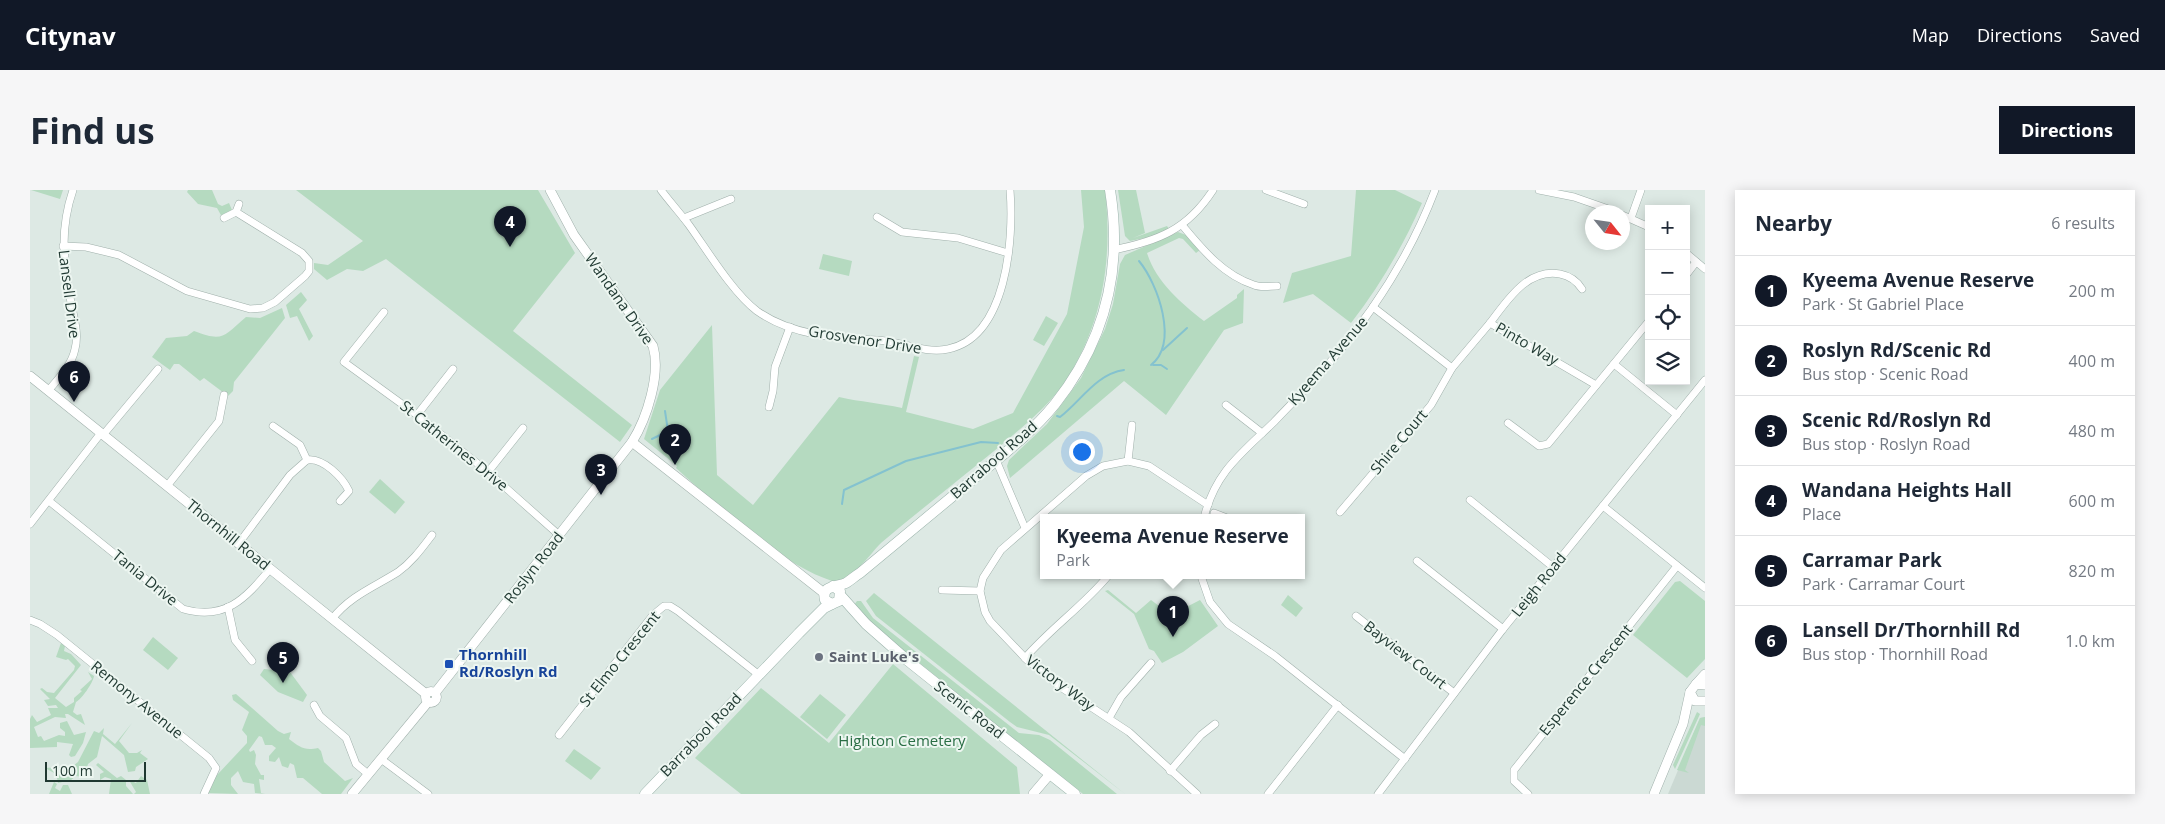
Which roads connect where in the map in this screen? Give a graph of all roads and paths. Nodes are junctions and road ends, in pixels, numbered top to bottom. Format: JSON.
{"nodes":[{"id":1,"x":73,"y":190,"type":"edge"},
{"id":2,"x":550,"y":190,"type":"edge"},
{"id":3,"x":661,"y":190,"type":"edge"},
{"id":4,"x":1010,"y":190,"type":"edge"},
{"id":5,"x":1110,"y":190,"type":"edge"},
{"id":6,"x":1213,"y":190,"type":"edge"},
{"id":7,"x":1266,"y":190,"type":"edge"},
{"id":8,"x":1436,"y":190,"type":"edge"},
{"id":9,"x":1539,"y":190,"type":"edge"},
{"id":10,"x":1641,"y":190,"type":"edge"},
{"id":11,"x":1548,"y":191,"type":"edge"},
{"id":12,"x":731,"y":199,"type":"dead end"},
{"id":13,"x":239,"y":204,"type":"dead end"},
{"id":14,"x":1304,"y":204,"type":"dead end"},
{"id":15,"x":1596,"y":205,"type":"edge"},
{"id":16,"x":236,"y":212,"type":"junction"},
{"id":17,"x":877,"y":217,"type":"dead end"},
{"id":18,"x":224,"y":218,"type":"dead end"},
{"id":19,"x":684,"y":218,"type":"junction"},
{"id":20,"x":1631,"y":218,"type":"joint"},
{"id":21,"x":1182,"y":225,"type":"junction"},
{"id":22,"x":1645,"y":225,"type":"edge"},
{"id":23,"x":63,"y":246,"type":"junction"},
{"id":24,"x":1113,"y":250,"type":"junction"},
{"id":25,"x":1008,"y":253,"type":"junction"},
{"id":26,"x":1690,"y":257,"type":"edge"},
{"id":27,"x":1696,"y":262,"type":"junction"},
{"id":28,"x":1690,"y":269,"type":"edge"},
{"id":29,"x":1705,"y":269,"type":"edge"},
{"id":30,"x":1278,"y":286,"type":"dead end"},
{"id":31,"x":1582,"y":289,"type":"dead end"},
{"id":32,"x":1374,"y":307,"type":"junction"},
{"id":33,"x":384,"y":312,"type":"dead end"},
{"id":34,"x":1490,"y":323,"type":"junction"},
{"id":35,"x":1645,"y":326,"type":"edge"},
{"id":36,"x":790,"y":327,"type":"junction"},
{"id":37,"x":1614,"y":364,"type":"junction"},
{"id":38,"x":158,"y":368,"type":"dead end"},
{"id":39,"x":1452,"y":368,"type":"junction"},
{"id":40,"x":453,"y":369,"type":"dead end"},
{"id":41,"x":30,"y":376,"type":"edge"},
{"id":42,"x":1705,"y":380,"type":"edge"},
{"id":43,"x":1596,"y":385,"type":"junction"},
{"id":44,"x":48,"y":390,"type":"junction"},
{"id":45,"x":224,"y":395,"type":"dead end"},
{"id":46,"x":1226,"y":405,"type":"dead end"},
{"id":47,"x":768,"y":408,"type":"dead end"},
{"id":48,"x":1677,"y":414,"type":"junction"},
{"id":49,"x":417,"y":416,"type":"junction"},
{"id":50,"x":1508,"y":423,"type":"dead end"},
{"id":51,"x":1132,"y":425,"type":"dead end"},
{"id":52,"x":273,"y":426,"type":"dead end"},
{"id":53,"x":524,"y":428,"type":"dead end"},
{"id":54,"x":1262,"y":433,"type":"junction"},
{"id":55,"x":102,"y":434,"type":"junction"},
{"id":56,"x":632,"y":442,"type":"junction"},
{"id":57,"x":307,"y":460,"type":"junction"},
{"id":58,"x":996,"y":460,"type":"junction"},
{"id":59,"x":1128,"y":461,"type":"junction"},
{"id":60,"x":488,"y":472,"type":"junction"},
{"id":61,"x":167,"y":486,"type":"junction"},
{"id":62,"x":1470,"y":500,"type":"dead end"},
{"id":63,"x":49,"y":501,"type":"junction"},
{"id":64,"x":340,"y":501,"type":"dead end"},
{"id":65,"x":1208,"y":505,"type":"junction"},
{"id":66,"x":1604,"y":506,"type":"junction"},
{"id":67,"x":1340,"y":512,"type":"dead end"},
{"id":68,"x":1042,"y":514,"type":"edge"},
{"id":69,"x":1205,"y":514,"type":"edge"},
{"id":70,"x":1040,"y":516,"type":"edge"},
{"id":71,"x":30,"y":524,"type":"edge"},
{"id":72,"x":1025,"y":528,"type":"junction"},
{"id":73,"x":432,"y":535,"type":"dead end"},
{"id":74,"x":559,"y":535,"type":"junction"},
{"id":75,"x":239,"y":543,"type":"junction"},
{"id":76,"x":1417,"y":561,"type":"dead end"},
{"id":77,"x":1677,"y":566,"type":"junction"},
{"id":78,"x":1553,"y":567,"type":"junction"},
{"id":79,"x":270,"y":569,"type":"junction"},
{"id":80,"x":1106,"y":579,"type":"edge"},
{"id":81,"x":1202,"y":579,"type":"edge"},
{"id":82,"x":848,"y":582,"type":"junction"},
{"id":83,"x":1705,"y":588,"type":"edge"},
{"id":84,"x":942,"y":590,"type":"dead end"},
{"id":85,"x":828,"y":591,"type":"junction"},
{"id":86,"x":980,"y":591,"type":"junction"},
{"id":87,"x":837,"y":600,"type":"junction"},
{"id":88,"x":228,"y":607,"type":"junction"},
{"id":89,"x":1356,"y":616,"type":"dead end"},
{"id":90,"x":332,"y":619,"type":"junction"},
{"id":91,"x":30,"y":620,"type":"edge"},
{"id":92,"x":1503,"y":629,"type":"junction"},
{"id":93,"x":799,"y":633,"type":"junction"},
{"id":94,"x":1025,"y":658,"type":"junction"},
{"id":95,"x":252,"y":661,"type":"dead end"},
{"id":96,"x":1150,"y":663,"type":"dead end"},
{"id":97,"x":759,"y":674,"type":"junction"},
{"id":98,"x":1705,"y":674,"type":"edge"},
{"id":99,"x":1701,"y":685,"type":"edge"},
{"id":100,"x":1690,"y":692,"type":"junction"},
{"id":101,"x":1454,"y":693,"type":"junction"},
{"id":102,"x":429,"y":696,"type":"junction"},
{"id":103,"x":1704,"y":702,"type":"edge"},
{"id":104,"x":314,"y":705,"type":"dead end"},
{"id":105,"x":1338,"y":706,"type":"junction"},
{"id":106,"x":1108,"y":718,"type":"junction"},
{"id":107,"x":1215,"y":724,"type":"dead end"},
{"id":108,"x":1683,"y":724,"type":"junction"},
{"id":109,"x":559,"y":735,"type":"dead end"},
{"id":110,"x":1405,"y":758,"type":"junction"},
{"id":111,"x":382,"y":759,"type":"junction"},
{"id":112,"x":1170,"y":771,"type":"junction"},
{"id":113,"x":368,"y":774,"type":"junction"},
{"id":114,"x":1050,"y":774,"type":"junction"},
{"id":115,"x":204,"y":794,"type":"edge"},
{"id":116,"x":352,"y":794,"type":"edge"},
{"id":117,"x":428,"y":794,"type":"edge"},
{"id":118,"x":645,"y":794,"type":"edge"},
{"id":119,"x":1033,"y":794,"type":"edge"},
{"id":120,"x":1075,"y":794,"type":"edge"},
{"id":121,"x":1196,"y":794,"type":"edge"},
{"id":122,"x":1268,"y":794,"type":"edge"},
{"id":123,"x":1378,"y":794,"type":"edge"},
{"id":124,"x":1528,"y":794,"type":"edge"},
{"id":125,"x":1654,"y":794,"type":"edge"}],
"edges":[{"from":1,"to":23,"type":"street","name":"Lansell Drive"},
{"from":2,"to":56,"type":"street","name":"Wandana Drive"},
{"from":3,"to":19,"type":"street","name":"Grosvenor Drive"},
{"from":4,"to":25,"type":"street","name":"Grosvenor Drive"},
{"from":5,"to":24,"type":"main road","name":"Barrabool Road"},
{"from":6,"to":21,"type":"street"},
{"from":7,"to":14,"type":"street"},
{"from":8,"to":32,"type":"street","name":"Kyeema Avenue"},
{"from":9,"to":11,"type":"street"},
{"from":10,"to":20,"type":"street"},
{"from":11,"to":15,"type":"street"},
{"from":12,"to":19,"type":"street"},
{"from":13,"to":16,"type":"street"},
{"from":16,"to":18,"type":"street"},
{"from":16,"to":23,"type":"street"},
{"from":17,"to":25,"type":"street"},
{"from":19,"to":36,"type":"street","name":"Grosvenor Drive"},
{"from":20,"to":22,"type":"street"},
{"from":21,"to":24,"type":"street"},
{"from":21,"to":30,"type":"street"},
{"from":23,"to":44,"type":"street","name":"Lansell Drive"},
{"from":24,"to":58,"type":"main road","name":"Barrabool Road"},
{"from":25,"to":36,"type":"street","name":"Grosvenor Drive"},
{"from":26,"to":27,"type":"street"},
{"from":27,"to":28,"type":"street"},
{"from":27,"to":29,"type":"street"},
{"from":31,"to":34,"type":"street"},
{"from":32,"to":39,"type":"street"},
{"from":32,"to":54,"type":"street","name":"Kyeema Avenue"},
{"from":33,"to":49,"type":"street","name":"St Catherines Drive"},
{"from":34,"to":39,"type":"street","name":"Pinto Way"},
{"from":34,"to":43,"type":"street","name":"Pinto Way"},
{"from":35,"to":37,"type":"street"},
{"from":36,"to":47,"type":"street"},
{"from":37,"to":43,"type":"street"},
{"from":37,"to":48,"type":"street"},
{"from":38,"to":55,"type":"street"},
{"from":39,"to":67,"type":"street","name":"Shire Court"},
{"from":40,"to":49,"type":"street"},
{"from":41,"to":44,"type":"street","name":"Thornhill Road"},
{"from":42,"to":48,"type":"street","name":"Leigh Road"},
{"from":43,"to":50,"type":"street"},
{"from":44,"to":55,"type":"street","name":"Thornhill Road"},
{"from":45,"to":61,"type":"street"},
{"from":46,"to":54,"type":"street"},
{"from":48,"to":66,"type":"street","name":"Leigh Road"},
{"from":49,"to":60,"type":"street","name":"St Catherines Drive"},
{"from":51,"to":59,"type":"street"},
{"from":52,"to":57,"type":"street"},
{"from":53,"to":60,"type":"street"},
{"from":54,"to":65,"type":"street","name":"Kyeema Avenue"},
{"from":55,"to":61,"type":"street","name":"Thornhill Road"},
{"from":55,"to":63,"type":"street"},
{"from":56,"to":74,"type":"street","name":"Roslyn Road"},
{"from":56,"to":85,"type":"street"},
{"from":57,"to":64,"type":"street"},
{"from":57,"to":75,"type":"street"},
{"from":58,"to":72,"type":"street"},
{"from":58,"to":82,"type":"main road","name":"Barrabool Road"},
{"from":59,"to":65,"type":"street"},
{"from":59,"to":68,"type":"street"},
{"from":60,"to":74,"type":"street","name":"St Catherines Drive"},
{"from":61,"to":75,"type":"street","name":"Thornhill Road"},
{"from":62,"to":78,"type":"street"},
{"from":63,"to":71,"type":"street"},
{"from":63,"to":88,"type":"street","name":"Tania Drive"},
{"from":65,"to":69,"type":"street","name":"Kyeema Avenue"},
{"from":66,"to":77,"type":"street"},
{"from":66,"to":78,"type":"street","name":"Leigh Road"},
{"from":70,"to":72,"type":"street"},
{"from":72,"to":86,"type":"street"},
{"from":73,"to":90,"type":"street"},
{"from":74,"to":102,"type":"street","name":"Roslyn Road"},
{"from":75,"to":79,"type":"street","name":"Thornhill Road"},
{"from":76,"to":92,"type":"street"},
{"from":77,"to":83,"type":"street"},
{"from":77,"to":124,"type":"street","name":"Esperence Crescent"},
{"from":78,"to":92,"type":"street","name":"Leigh Road"},
{"from":79,"to":88,"type":"street","name":"Tania Drive"},
{"from":79,"to":90,"type":"street","name":"Thornhill Road"},
{"from":80,"to":94,"type":"street"},
{"from":81,"to":105,"type":"street"},
{"from":82,"to":85,"type":"main road","name":"Barrabool Road"},
{"from":82,"to":87,"type":"main road","name":"Barrabool Road"},
{"from":84,"to":86,"type":"street"},
{"from":85,"to":87,"type":"main road"},
{"from":85,"to":87,"type":"main road"},
{"from":85,"to":93,"type":"main road","name":"Barrabool Road"},
{"from":86,"to":94,"type":"street","name":"Victory Way"},
{"from":87,"to":93,"type":"main road","name":"Barrabool Road"},
{"from":87,"to":114,"type":"main road","name":"Scenic Road"},
{"from":88,"to":95,"type":"street"},
{"from":89,"to":101,"type":"street","name":"Bayview Court"},
{"from":90,"to":102,"type":"street","name":"Thornhill Road"},
{"from":91,"to":115,"type":"street","name":"Remony Avenue"},
{"from":92,"to":101,"type":"street","name":"Leigh Road"},
{"from":93,"to":97,"type":"main road","name":"Barrabool Road"},
{"from":94,"to":106,"type":"street","name":"Victory Way"},
{"from":96,"to":106,"type":"street"},
{"from":97,"to":109,"type":"street","name":"St Elmo Crescent"},
{"from":97,"to":118,"type":"main road","name":"Barrabool Road"},
{"from":98,"to":99,"type":"street"},
{"from":99,"to":100,"type":"street"},
{"from":100,"to":103,"type":"street"},
{"from":100,"to":108,"type":"street"},
{"from":101,"to":110,"type":"street","name":"Leigh Road"},
{"from":102,"to":111,"type":"street","name":"Roslyn Road"},
{"from":103,"to":108,"type":"street"},
{"from":104,"to":113,"type":"street"},
{"from":105,"to":110,"type":"street"},
{"from":105,"to":122,"type":"street"},
{"from":106,"to":112,"type":"street","name":"Victory Way"},
{"from":107,"to":112,"type":"street"},
{"from":108,"to":125,"type":"street"},
{"from":110,"to":123,"type":"street","name":"Leigh Road"},
{"from":111,"to":113,"type":"street","name":"Roslyn Road"},
{"from":111,"to":117,"type":"street"},
{"from":112,"to":121,"type":"street","name":"Victory Way"},
{"from":113,"to":116,"type":"street","name":"Roslyn Road"},
{"from":114,"to":119,"type":"street"},
{"from":114,"to":120,"type":"main road","name":"Scenic Road"}]}
